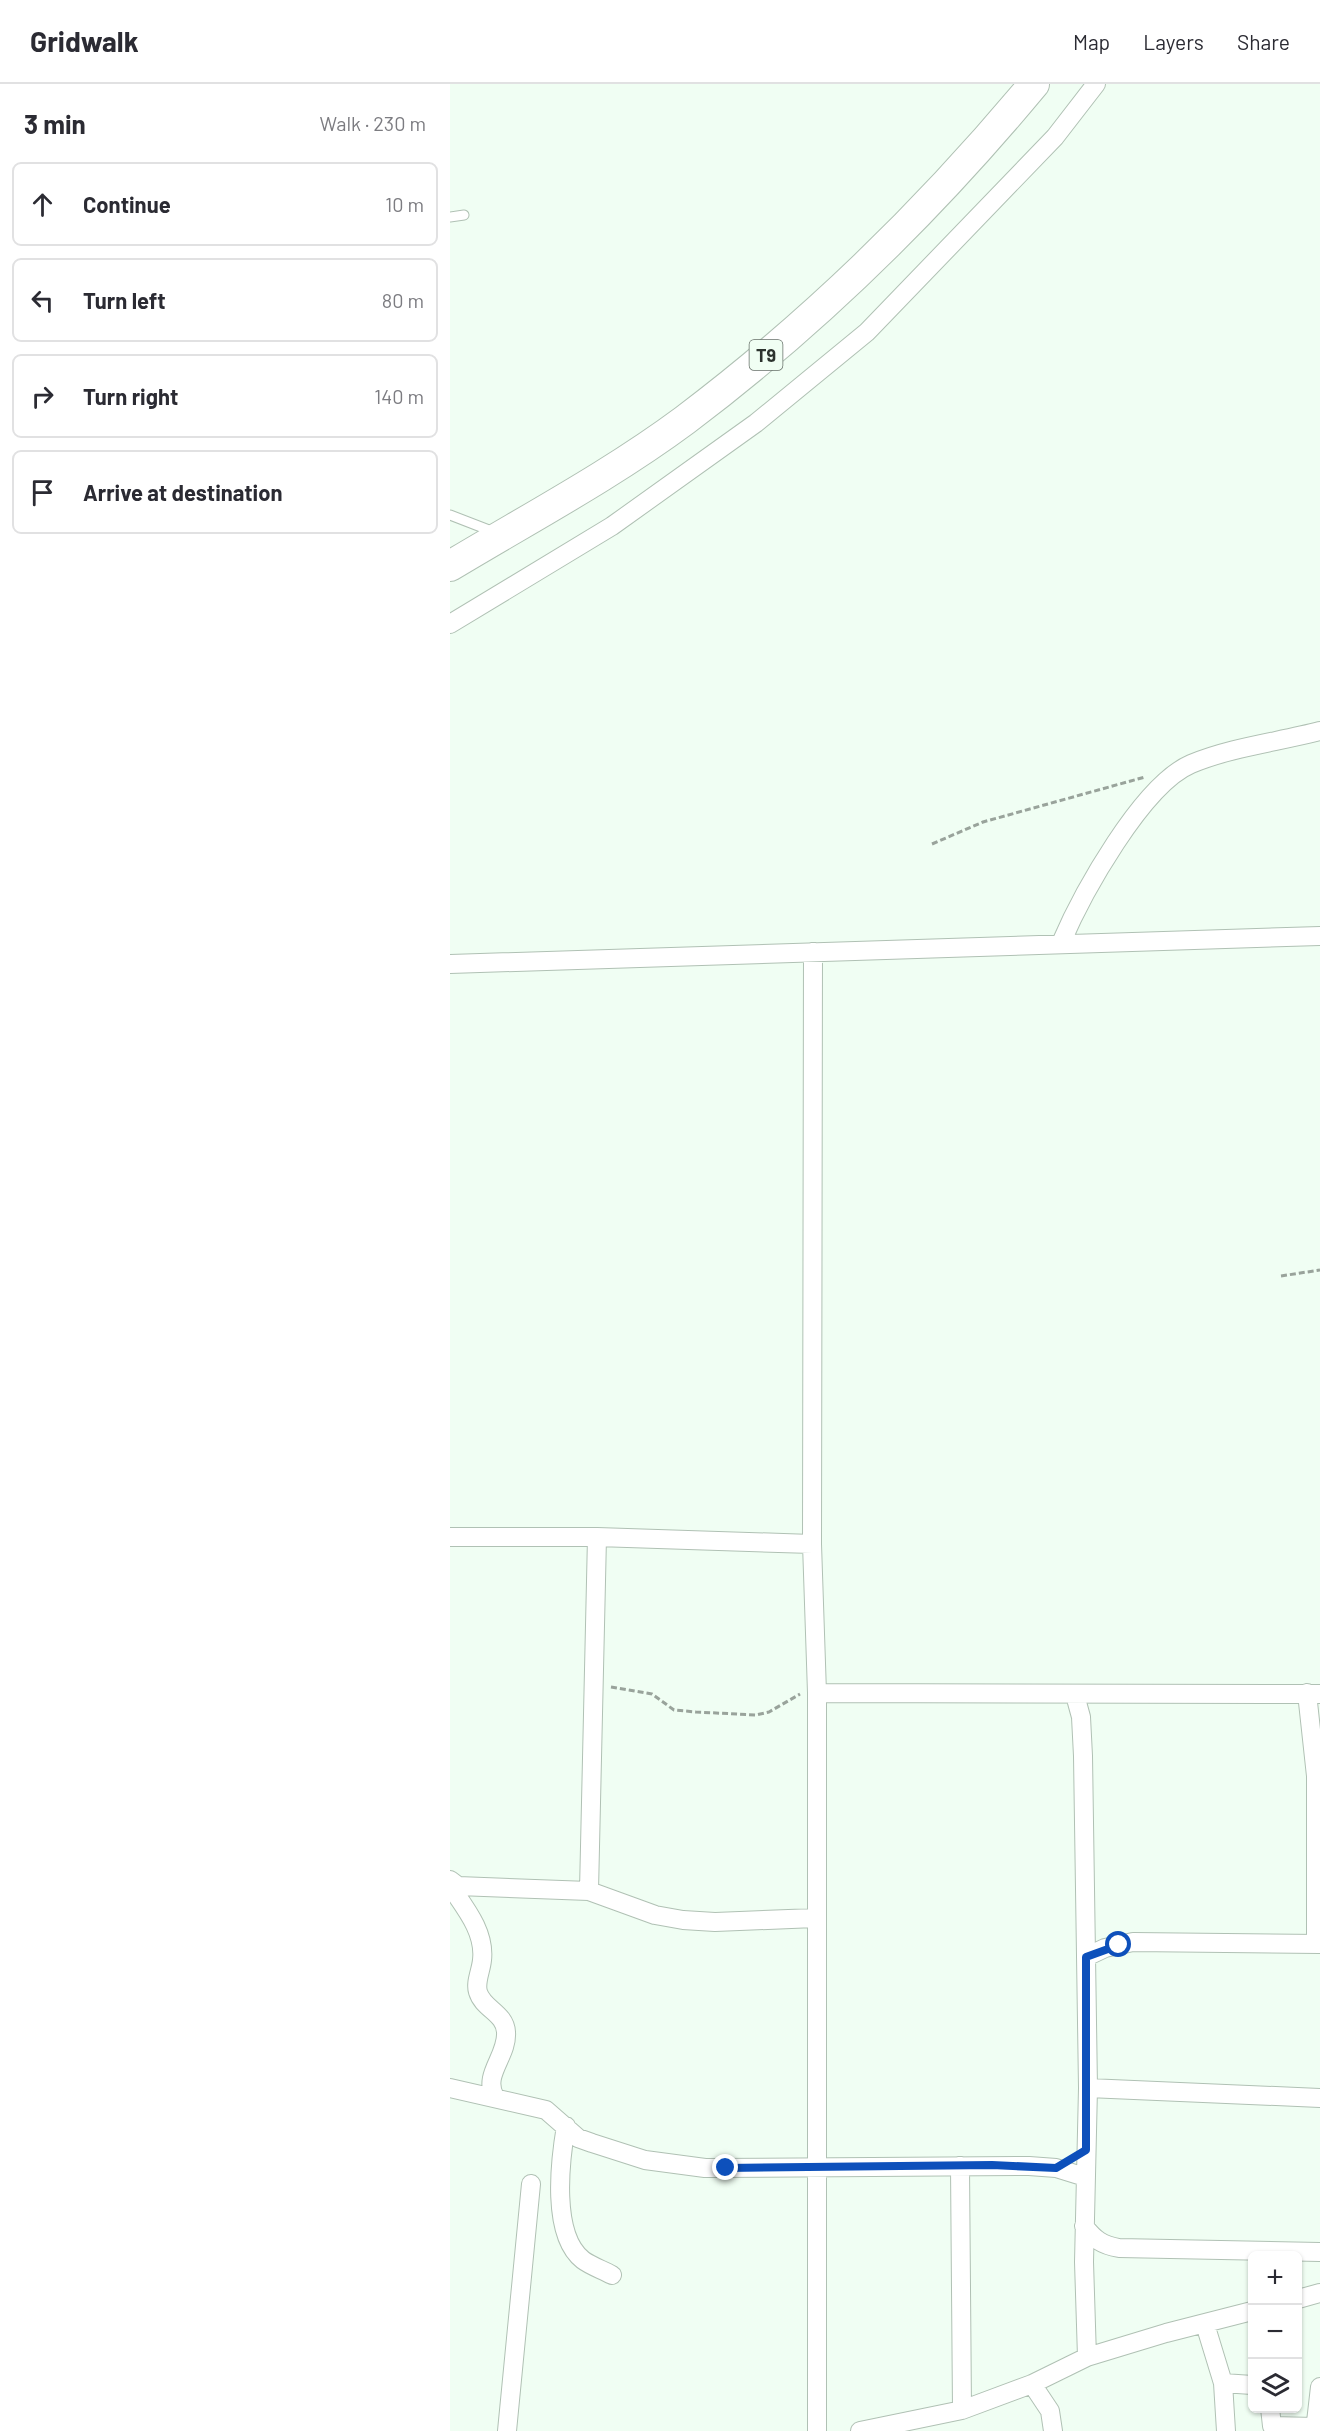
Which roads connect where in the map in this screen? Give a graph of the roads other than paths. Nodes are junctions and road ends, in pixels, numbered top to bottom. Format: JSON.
{"nodes":[{"id":1,"x":1034,"y":84,"type":"edge"},
{"id":2,"x":1096,"y":84,"type":"edge"},
{"id":3,"x":464,"y":215,"type":"dead end"},
{"id":4,"x":450,"y":217,"type":"edge"},
{"id":5,"x":450,"y":514,"type":"edge"},
{"id":6,"x":502,"y":535,"type":"junction"},
{"id":7,"x":450,"y":566,"type":"edge"},
{"id":8,"x":450,"y":624,"type":"edge"},
{"id":9,"x":1320,"y":731,"type":"edge"},
{"id":10,"x":1320,"y":936,"type":"edge"},
{"id":11,"x":1061,"y":943,"type":"junction"},
{"id":12,"x":813,"y":952,"type":"junction"},
{"id":13,"x":450,"y":964,"type":"edge"},
{"id":14,"x":450,"y":1537,"type":"edge"},
{"id":15,"x":597,"y":1537,"type":"junction"},
{"id":16,"x":812,"y":1544,"type":"junction"},
{"id":17,"x":817,"y":1689,"type":"junction"},
{"id":18,"x":1314,"y":1694,"type":"edge"},
{"id":19,"x":1075,"y":1695,"type":"junction"},
{"id":20,"x":589,"y":1891,"type":"junction"},
{"id":21,"x":453,"y":1892,"type":"edge"},
{"id":22,"x":815,"y":1918,"type":"junction"},
{"id":23,"x":1318,"y":1944,"type":"edge"},
{"id":24,"x":1086,"y":1957,"type":"junction"},
{"id":25,"x":450,"y":2088,"type":"edge"},
{"id":26,"x":1088,"y":2088,"type":"junction"},
{"id":27,"x":495,"y":2097,"type":"junction"},
{"id":28,"x":1320,"y":2098,"type":"edge"},
{"id":29,"x":566,"y":2126,"type":"junction"},
{"id":30,"x":1086,"y":2150,"type":"junction"},
{"id":31,"x":816,"y":2166,"type":"junction"},
{"id":32,"x":960,"y":2166,"type":"junction"},
{"id":33,"x":1056,"y":2168,"type":"junction"},
{"id":34,"x":1085,"y":2177,"type":"junction"},
{"id":35,"x":531,"y":2184,"type":"dead end"},
{"id":36,"x":1084,"y":2226,"type":"junction"},
{"id":37,"x":1105,"y":2246,"type":"junction"},
{"id":38,"x":1320,"y":2252,"type":"edge"},
{"id":39,"x":1084,"y":2262,"type":"junction"},
{"id":40,"x":612,"y":2275,"type":"dead end"},
{"id":41,"x":1320,"y":2293,"type":"edge"},
{"id":42,"x":1302,"y":2298,"type":"edge"},
{"id":43,"x":1248,"y":2312,"type":"edge"},
{"id":44,"x":1205,"y":2324,"type":"junction"},
{"id":45,"x":1087,"y":2357,"type":"junction"},
{"id":46,"x":1223,"y":2383,"type":"junction"},
{"id":47,"x":1032,"y":2384,"type":"junction"},
{"id":48,"x":1248,"y":2385,"type":"edge"},
{"id":49,"x":1320,"y":2387,"type":"edge"},
{"id":50,"x":962,"y":2410,"type":"junction"},
{"id":51,"x":1270,"y":2413,"type":"edge"},
{"id":52,"x":1315,"y":2429,"type":"edge"},
{"id":53,"x":507,"y":2431,"type":"edge"},
{"id":54,"x":817,"y":2431,"type":"edge"},
{"id":55,"x":860,"y":2431,"type":"edge"},
{"id":56,"x":1053,"y":2431,"type":"edge"},
{"id":57,"x":1227,"y":2431,"type":"edge"}],
"edges":[{"from":1,"to":6,"type":"highway","number":"T9"},
{"from":2,"to":8,"type":"street"},
{"from":3,"to":4,"type":"lane"},
{"from":5,"to":6,"type":"lane"},
{"from":6,"to":7,"type":"highway","number":"T9"},
{"from":9,"to":11,"type":"street"},
{"from":10,"to":11,"type":"street"},
{"from":11,"to":12,"type":"street"},
{"from":12,"to":13,"type":"street"},
{"from":12,"to":16,"type":"street"},
{"from":14,"to":15,"type":"street"},
{"from":15,"to":16,"type":"street"},
{"from":15,"to":20,"type":"street"},
{"from":16,"to":17,"type":"street"},
{"from":17,"to":19,"type":"street"},
{"from":17,"to":22,"type":"street"},
{"from":18,"to":19,"type":"street"},
{"from":18,"to":23,"type":"street"},
{"from":19,"to":24,"type":"street"},
{"from":20,"to":21,"type":"street"},
{"from":20,"to":22,"type":"street"},
{"from":21,"to":27,"type":"street"},
{"from":22,"to":31,"type":"street"},
{"from":23,"to":24,"type":"street"},
{"from":24,"to":26,"type":"street"},
{"from":25,"to":27,"type":"street"},
{"from":26,"to":28,"type":"street"},
{"from":26,"to":30,"type":"street"},
{"from":27,"to":29,"type":"street"},
{"from":29,"to":31,"type":"street"},
{"from":29,"to":40,"type":"street"},
{"from":30,"to":33,"type":"street"},
{"from":30,"to":34,"type":"street"},
{"from":31,"to":32,"type":"street"},
{"from":31,"to":54,"type":"street"},
{"from":32,"to":33,"type":"street"},
{"from":32,"to":50,"type":"street"},
{"from":33,"to":34,"type":"street"},
{"from":34,"to":36,"type":"street"},
{"from":35,"to":53,"type":"street"},
{"from":36,"to":37,"type":"street"},
{"from":36,"to":39,"type":"street"},
{"from":37,"to":38,"type":"street"},
{"from":37,"to":39,"type":"street"},
{"from":39,"to":45,"type":"street"},
{"from":41,"to":42,"type":"street"},
{"from":43,"to":44,"type":"street"},
{"from":44,"to":45,"type":"street"},
{"from":44,"to":46,"type":"street"},
{"from":45,"to":47,"type":"street"},
{"from":46,"to":48,"type":"street"},
{"from":46,"to":57,"type":"street"},
{"from":47,"to":50,"type":"street"},
{"from":47,"to":56,"type":"street"},
{"from":49,"to":52,"type":"street"},
{"from":50,"to":55,"type":"street"},
{"from":51,"to":52,"type":"street"}]}
